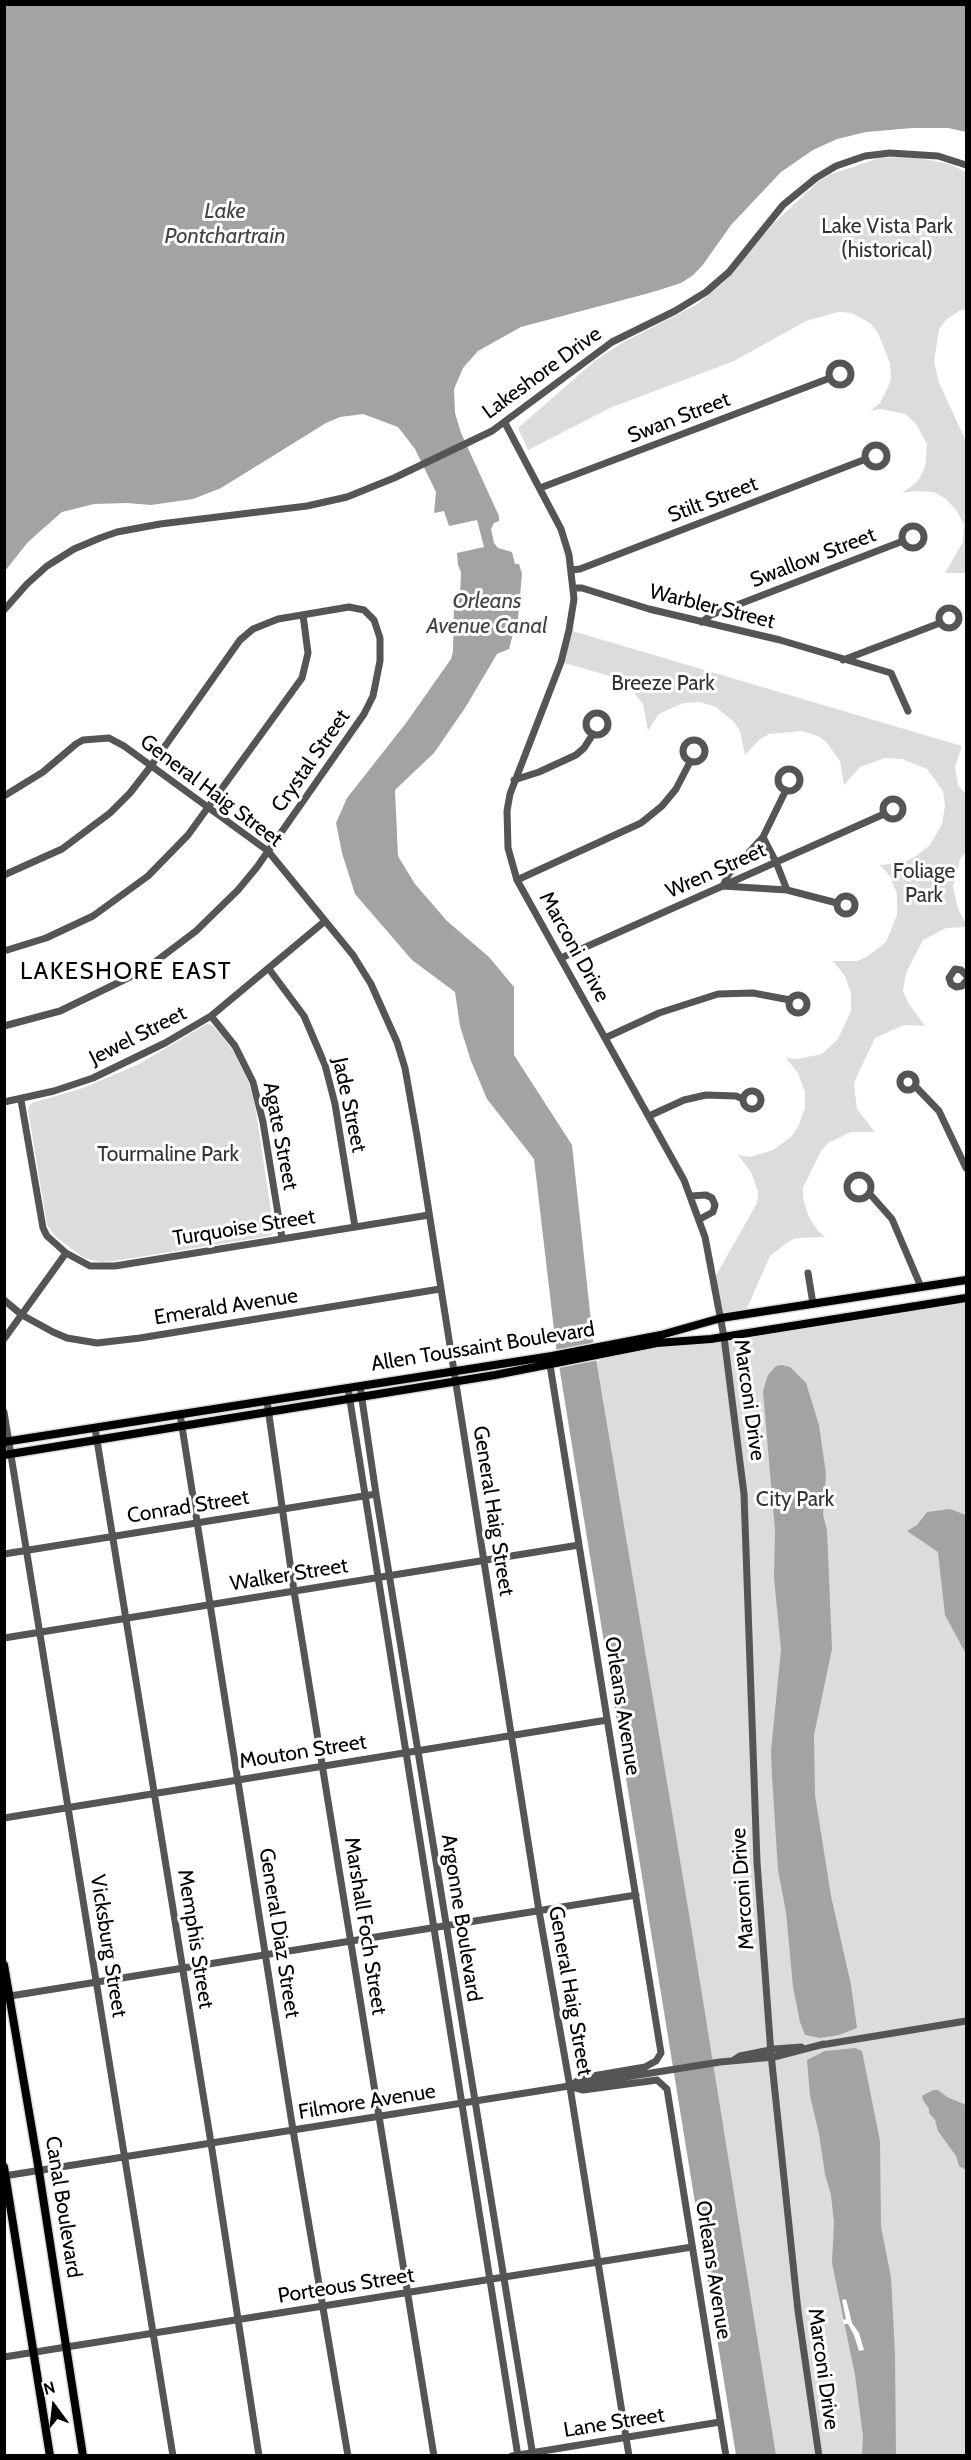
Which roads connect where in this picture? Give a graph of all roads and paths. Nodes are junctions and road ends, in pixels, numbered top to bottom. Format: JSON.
{"nodes":[{"id":1,"x":966,"y":165,"type":"edge"},
{"id":2,"x":830,"y":378,"type":"dead end"},
{"id":3,"x":505,"y":423,"type":"junction"},
{"id":4,"x":866,"y":459,"type":"dead end"},
{"id":5,"x":540,"y":488,"type":"junction"},
{"id":6,"x":903,"y":541,"type":"dead end"},
{"id":7,"x":571,"y":570,"type":"junction"},
{"id":8,"x":574,"y":588,"type":"junction"},
{"id":9,"x":4,"y":610,"type":"edge"},
{"id":10,"x":303,"y":615,"type":"junction"},
{"id":11,"x":702,"y":622,"type":"junction"},
{"id":12,"x":940,"y":622,"type":"dead end"},
{"id":13,"x":843,"y":660,"type":"junction"},
{"id":14,"x":908,"y":711,"type":"dead end"},
{"id":15,"x":593,"y":734,"type":"dead end"},
{"id":16,"x":690,"y":762,"type":"dead end"},
{"id":17,"x":151,"y":766,"type":"junction"},
{"id":18,"x":514,"y":780,"type":"junction"},
{"id":19,"x":786,"y":790,"type":"dead end"},
{"id":20,"x":4,"y":796,"type":"edge"},
{"id":21,"x":210,"y":807,"type":"junction"},
{"id":22,"x":884,"y":814,"type":"dead end"},
{"id":23,"x":763,"y":837,"type":"junction"},
{"id":24,"x":268,"y":851,"type":"junction"},
{"id":25,"x":776,"y":862,"type":"junction"},
{"id":26,"x":4,"y":875,"type":"edge"},
{"id":27,"x":517,"y":880,"type":"junction"},
{"id":28,"x":723,"y":886,"type":"junction"},
{"id":29,"x":787,"y":890,"type":"junction"},
{"id":30,"x":837,"y":903,"type":"dead end"},
{"id":31,"x":325,"y":921,"type":"junction"},
{"id":32,"x":4,"y":951,"type":"edge"},
{"id":33,"x":561,"y":958,"type":"junction"},
{"id":34,"x":269,"y":969,"type":"junction"},
{"id":35,"x":966,"y":975,"type":"edge"},
{"id":36,"x":966,"y":982,"type":"edge"},
{"id":37,"x":790,"y":1000,"type":"dead end"},
{"id":38,"x":211,"y":1016,"type":"junction"},
{"id":39,"x":4,"y":1026,"type":"edge"},
{"id":40,"x":605,"y":1038,"type":"junction"},
{"id":41,"x":915,"y":1086,"type":"dead end"},
{"id":42,"x":743,"y":1099,"type":"dead end"},
{"id":43,"x":21,"y":1100,"type":"junction"},
{"id":44,"x":4,"y":1102,"type":"edge"},
{"id":45,"x":649,"y":1116,"type":"junction"},
{"id":46,"x":966,"y":1168,"type":"edge"},
{"id":47,"x":869,"y":1193,"type":"dead end"},
{"id":48,"x":691,"y":1196,"type":"junction"},
{"id":49,"x":429,"y":1215,"type":"junction"},
{"id":50,"x":700,"y":1219,"type":"junction"},
{"id":51,"x":355,"y":1227,"type":"junction"},
{"id":52,"x":282,"y":1238,"type":"junction"},
{"id":53,"x":66,"y":1253,"type":"junction"},
{"id":54,"x":808,"y":1273,"type":"dead end"},
{"id":55,"x":966,"y":1280,"type":"edge"},
{"id":56,"x":921,"y":1287,"type":"junction"},
{"id":57,"x":441,"y":1289,"type":"junction"},
{"id":58,"x":966,"y":1298,"type":"edge"},
{"id":59,"x":4,"y":1300,"type":"edge"},
{"id":60,"x":813,"y":1304,"type":"junction"},
{"id":61,"x":774,"y":1311,"type":"junction"},
{"id":62,"x":22,"y":1315,"type":"junction"},
{"id":63,"x":721,"y":1318,"type":"junction"},
{"id":64,"x":778,"y":1328,"type":"junction"},
{"id":65,"x":724,"y":1337,"type":"junction"},
{"id":66,"x":4,"y":1340,"type":"edge"},
{"id":67,"x":601,"y":1350,"type":"junction"},
{"id":68,"x":514,"y":1361,"type":"junction"},
{"id":69,"x":552,"y":1361,"type":"junction"},
{"id":70,"x":455,"y":1370,"type":"junction"},
{"id":71,"x":516,"y":1372,"type":"junction"},
{"id":72,"x":457,"y":1382,"type":"junction"},
{"id":73,"x":360,"y":1386,"type":"junction"},
{"id":74,"x":348,"y":1388,"type":"junction"},
{"id":75,"x":362,"y":1397,"type":"junction"},
{"id":76,"x":350,"y":1399,"type":"junction"},
{"id":77,"x":267,"y":1401,"type":"junction"},
{"id":78,"x":4,"y":1412,"type":"edge"},
{"id":79,"x":268,"y":1412,"type":"junction"},
{"id":80,"x":180,"y":1414,"type":"junction"},
{"id":81,"x":182,"y":1426,"type":"junction"},
{"id":82,"x":95,"y":1428,"type":"junction"},
{"id":83,"x":54,"y":1434,"type":"junction"},
{"id":84,"x":97,"y":1440,"type":"junction"},
{"id":85,"x":7,"y":1442,"type":"edge"},
{"id":86,"x":56,"y":1446,"type":"junction"},
{"id":87,"x":8,"y":1454,"type":"edge"},
{"id":88,"x":376,"y":1494,"type":"junction"},
{"id":89,"x":364,"y":1496,"type":"junction"},
{"id":90,"x":281,"y":1509,"type":"junction"},
{"id":91,"x":196,"y":1522,"type":"junction"},
{"id":92,"x":113,"y":1536,"type":"junction"},
{"id":93,"x":579,"y":1545,"type":"junction"},
{"id":94,"x":28,"y":1550,"type":"junction"},
{"id":95,"x":4,"y":1554,"type":"edge"},
{"id":96,"x":484,"y":1560,"type":"junction"},
{"id":97,"x":390,"y":1575,"type":"junction"},
{"id":98,"x":377,"y":1577,"type":"junction"},
{"id":99,"x":294,"y":1591,"type":"junction"},
{"id":100,"x":209,"y":1605,"type":"junction"},
{"id":101,"x":126,"y":1618,"type":"junction"},
{"id":102,"x":41,"y":1632,"type":"junction"},
{"id":103,"x":4,"y":1638,"type":"edge"},
{"id":104,"x":608,"y":1720,"type":"junction"},
{"id":105,"x":512,"y":1735,"type":"junction"},
{"id":106,"x":418,"y":1751,"type":"junction"},
{"id":107,"x":406,"y":1753,"type":"junction"},
{"id":108,"x":323,"y":1766,"type":"junction"},
{"id":109,"x":239,"y":1780,"type":"junction"},
{"id":110,"x":154,"y":1793,"type":"junction"},
{"id":111,"x":69,"y":1807,"type":"junction"},
{"id":112,"x":4,"y":1818,"type":"edge"},
{"id":113,"x":636,"y":1895,"type":"junction"},
{"id":114,"x":539,"y":1911,"type":"junction"},
{"id":115,"x":446,"y":1926,"type":"junction"},
{"id":116,"x":433,"y":1928,"type":"junction"},
{"id":117,"x":351,"y":1941,"type":"junction"},
{"id":118,"x":266,"y":1955,"type":"junction"},
{"id":119,"x":4,"y":1965,"type":"edge"},
{"id":120,"x":183,"y":1968,"type":"junction"},
{"id":121,"x":98,"y":1982,"type":"junction"},
{"id":122,"x":7,"y":1997,"type":"edge"},
{"id":123,"x":966,"y":2021,"type":"edge"},
{"id":124,"x":771,"y":2053,"type":"junction"},
{"id":125,"x":570,"y":2087,"type":"junction"},
{"id":126,"x":474,"y":2102,"type":"junction"},
{"id":127,"x":462,"y":2104,"type":"junction"},
{"id":128,"x":379,"y":2117,"type":"junction"},
{"id":129,"x":294,"y":2130,"type":"junction"},
{"id":130,"x":211,"y":2143,"type":"junction"},
{"id":131,"x":124,"y":2157,"type":"junction"},
{"id":132,"x":39,"y":2170,"type":"junction"},
{"id":133,"x":5,"y":2173,"type":"edge"},
{"id":134,"x":692,"y":2247,"type":"junction"},
{"id":135,"x":598,"y":2262,"type":"junction"},
{"id":136,"x":505,"y":2277,"type":"junction"},
{"id":137,"x":490,"y":2279,"type":"junction"},
{"id":138,"x":408,"y":2292,"type":"junction"},
{"id":139,"x":323,"y":2306,"type":"junction"},
{"id":140,"x":237,"y":2320,"type":"junction"},
{"id":141,"x":153,"y":2333,"type":"junction"},
{"id":142,"x":66,"y":2347,"type":"junction"},
{"id":143,"x":33,"y":2353,"type":"junction"},
{"id":144,"x":4,"y":2357,"type":"edge"},
{"id":145,"x":720,"y":2422,"type":"junction"},
{"id":146,"x":626,"y":2437,"type":"junction"},
{"id":147,"x":533,"y":2454,"type":"edge"},
{"id":148,"x":516,"y":2455,"type":"edge"},
{"id":149,"x":50,"y":2456,"type":"edge"},
{"id":150,"x":83,"y":2456,"type":"edge"},
{"id":151,"x":172,"y":2456,"type":"edge"},
{"id":152,"x":259,"y":2456,"type":"edge"},
{"id":153,"x":348,"y":2456,"type":"edge"},
{"id":154,"x":434,"y":2456,"type":"edge"},
{"id":155,"x":628,"y":2456,"type":"edge"},
{"id":156,"x":726,"y":2456,"type":"edge"},
{"id":157,"x":819,"y":2456,"type":"edge"}],
"edges":[{"from":1,"to":3,"type":"street","name":"Lakeshore Drive"},
{"from":2,"to":5,"type":"street","name":"Swan Street"},
{"from":3,"to":5,"type":"street","name":"Marconi Drive"},
{"from":3,"to":9,"type":"street","name":"Lakeshore Drive"},
{"from":4,"to":7,"type":"street","name":"Stilt Street"},
{"from":5,"to":7,"type":"street","name":"Marconi Drive"},
{"from":6,"to":11,"type":"street","name":"Swallow Street"},
{"from":7,"to":8,"type":"street","name":"Marconi Drive"},
{"from":8,"to":11,"type":"street","name":"Warbler Street"},
{"from":8,"to":18,"type":"street","name":"Marconi Drive"},
{"from":10,"to":17,"type":"street","name":"Crystal Street"},
{"from":10,"to":21,"type":"street"},
{"from":10,"to":24,"type":"street","name":"Crystal Street"},
{"from":11,"to":13,"type":"street","name":"Warbler Street"},
{"from":12,"to":13,"type":"street"},
{"from":13,"to":14,"type":"street","name":"Warbler Street"},
{"from":15,"to":18,"type":"street"},
{"from":16,"to":27,"type":"street"},
{"from":17,"to":20,"type":"street","name":"General Haig Street"},
{"from":17,"to":21,"type":"street","name":"General Haig Street"},
{"from":17,"to":26,"type":"street","name":"Crystal Street"},
{"from":18,"to":27,"type":"street","name":"Marconi Drive"},
{"from":19,"to":23,"type":"street"},
{"from":21,"to":24,"type":"street","name":"General Haig Street"},
{"from":21,"to":32,"type":"street"},
{"from":22,"to":25,"type":"street","name":"Wren Street"},
{"from":23,"to":25,"type":"street"},
{"from":23,"to":28,"type":"street"},
{"from":24,"to":31,"type":"street","name":"General Haig Street"},
{"from":24,"to":39,"type":"street","name":"Crystal Street"},
{"from":25,"to":28,"type":"street","name":"Wren Street"},
{"from":25,"to":29,"type":"street"},
{"from":27,"to":33,"type":"street","name":"Marconi Drive"},
{"from":28,"to":29,"type":"street"},
{"from":28,"to":33,"type":"street","name":"Wren Street"},
{"from":29,"to":30,"type":"street"},
{"from":31,"to":34,"type":"street","name":"Jewel Street"},
{"from":31,"to":49,"type":"street","name":"General Haig Street"},
{"from":33,"to":40,"type":"street","name":"Marconi Drive"},
{"from":34,"to":38,"type":"street","name":"Jewel Street"},
{"from":34,"to":51,"type":"street","name":"Jade Street"},
{"from":35,"to":36,"type":"street"},
{"from":37,"to":40,"type":"street"},
{"from":38,"to":43,"type":"street","name":"Jewel Street"},
{"from":38,"to":52,"type":"street","name":"Agate Street"},
{"from":40,"to":45,"type":"street","name":"Marconi Drive"},
{"from":41,"to":46,"type":"street"},
{"from":42,"to":45,"type":"street"},
{"from":43,"to":44,"type":"street","name":"Jewel Street"},
{"from":43,"to":53,"type":"street","name":"Turquoise Street"},
{"from":45,"to":48,"type":"street","name":"Marconi Drive"},
{"from":47,"to":56,"type":"street"},
{"from":48,"to":50,"type":"street","name":"Marconi Drive"},
{"from":48,"to":50,"type":"street"},
{"from":49,"to":51,"type":"street","name":"Turquoise Street"},
{"from":49,"to":57,"type":"street","name":"General Haig Street"},
{"from":50,"to":63,"type":"street","name":"Marconi Drive"},
{"from":51,"to":52,"type":"street","name":"Turquoise Street"},
{"from":52,"to":53,"type":"street","name":"Turquoise Street"},
{"from":53,"to":62,"type":"street"},
{"from":54,"to":60,"type":"street"},
{"from":55,"to":56,"type":"main road","name":"Allen Toussaint Boulevard"},
{"from":56,"to":60,"type":"main road","name":"Allen Toussaint Boulevard"},
{"from":57,"to":62,"type":"street","name":"Emerald Avenue"},
{"from":57,"to":70,"type":"street","name":"General Haig Street"},
{"from":58,"to":64,"type":"main road","name":"Allen Toussaint Boulevard"},
{"from":59,"to":62,"type":"street","name":"Emerald Avenue"},
{"from":60,"to":61,"type":"main road","name":"Allen Toussaint Boulevard"},
{"from":61,"to":63,"type":"main road","name":"Allen Toussaint Boulevard"},
{"from":61,"to":64,"type":"main road"},
{"from":62,"to":66,"type":"street"},
{"from":63,"to":65,"type":"street","name":"Marconi Drive"},
{"from":63,"to":67,"type":"main road","name":"Allen Toussaint Boulevard"},
{"from":64,"to":65,"type":"main road","name":"Allen Toussaint Boulevard"},
{"from":65,"to":67,"type":"main road","name":"Allen Toussaint Boulevard"},
{"from":65,"to":124,"type":"street","name":"Marconi Drive"},
{"from":67,"to":69,"type":"main road","name":"Allen Toussaint Boulevard"},
{"from":68,"to":69,"type":"main road","name":"Allen Toussaint Boulevard"},
{"from":68,"to":70,"type":"main road","name":"Allen Toussaint Boulevard"},
{"from":68,"to":71,"type":"main road"},
{"from":69,"to":71,"type":"main road","name":"Allen Toussaint Boulevard"},
{"from":69,"to":93,"type":"street","name":"Orleans Avenue"},
{"from":70,"to":72,"type":"street","name":"General Haig Street"},
{"from":70,"to":73,"type":"main road","name":"Allen Toussaint Boulevard"},
{"from":71,"to":72,"type":"main road","name":"Allen Toussaint Boulevard"},
{"from":72,"to":75,"type":"main road","name":"Allen Toussaint Boulevard"},
{"from":72,"to":96,"type":"street","name":"General Haig Street"},
{"from":73,"to":74,"type":"main road","name":"Allen Toussaint Boulevard"},
{"from":73,"to":75,"type":"street","name":"Argonne Boulevard"},
{"from":74,"to":76,"type":"street","name":"Argonne Boulevard"},
{"from":74,"to":77,"type":"main road","name":"Allen Toussaint Boulevard"},
{"from":75,"to":76,"type":"main road","name":"Allen Toussaint Boulevard"},
{"from":75,"to":88,"type":"street","name":"Argonne Boulevard"},
{"from":76,"to":79,"type":"main road","name":"Allen Toussaint Boulevard"},
{"from":76,"to":89,"type":"street","name":"Argonne Boulevard"},
{"from":77,"to":79,"type":"street","name":"Marshall Foch Street"},
{"from":77,"to":80,"type":"main road","name":"Allen Toussaint Boulevard"},
{"from":78,"to":85,"type":"street","name":"Vicksburg Street"},
{"from":79,"to":81,"type":"main road","name":"Allen Toussaint Boulevard"},
{"from":79,"to":90,"type":"street","name":"Marshall Foch Street"},
{"from":80,"to":81,"type":"street","name":"General Diaz Street"},
{"from":80,"to":82,"type":"main road","name":"Allen Toussaint Boulevard"},
{"from":81,"to":84,"type":"main road","name":"Allen Toussaint Boulevard"},
{"from":81,"to":91,"type":"street","name":"General Diaz Street"},
{"from":82,"to":83,"type":"main road","name":"Allen Toussaint Boulevard"},
{"from":82,"to":84,"type":"street","name":"Memphis Street"},
{"from":83,"to":85,"type":"main road","name":"Allen Toussaint Boulevard"},
{"from":83,"to":86,"type":"main road"},
{"from":84,"to":86,"type":"main road","name":"Allen Toussaint Boulevard"},
{"from":84,"to":92,"type":"street","name":"Memphis Street"},
{"from":85,"to":87,"type":"street","name":"Vicksburg Street"},
{"from":86,"to":87,"type":"main road","name":"Allen Toussaint Boulevard"},
{"from":87,"to":94,"type":"street","name":"Vicksburg Street"},
{"from":88,"to":89,"type":"street","name":"Conrad Street"},
{"from":88,"to":97,"type":"street","name":"Argonne Boulevard"},
{"from":89,"to":90,"type":"street","name":"Conrad Street"},
{"from":89,"to":98,"type":"street","name":"Argonne Boulevard"},
{"from":90,"to":91,"type":"street","name":"Conrad Street"},
{"from":90,"to":99,"type":"street","name":"Marshall Foch Street"},
{"from":91,"to":92,"type":"street","name":"Conrad Street"},
{"from":91,"to":100,"type":"street","name":"General Diaz Street"},
{"from":92,"to":94,"type":"street","name":"Conrad Street"},
{"from":92,"to":101,"type":"street","name":"Memphis Street"},
{"from":93,"to":96,"type":"street","name":"Walker Street"},
{"from":93,"to":104,"type":"street","name":"Orleans Avenue"},
{"from":94,"to":95,"type":"street","name":"Conrad Street"},
{"from":94,"to":102,"type":"street","name":"Vicksburg Street"},
{"from":96,"to":97,"type":"street","name":"Walker Street"},
{"from":96,"to":105,"type":"street","name":"General Haig Street"},
{"from":97,"to":98,"type":"street","name":"Walker Street"},
{"from":97,"to":106,"type":"street","name":"Argonne Boulevard"},
{"from":98,"to":99,"type":"street","name":"Walker Street"},
{"from":98,"to":107,"type":"street","name":"Argonne Boulevard"},
{"from":99,"to":100,"type":"street","name":"Walker Street"},
{"from":99,"to":108,"type":"street","name":"Marshall Foch Street"},
{"from":100,"to":101,"type":"street","name":"Walker Street"},
{"from":100,"to":109,"type":"street","name":"General Diaz Street"},
{"from":101,"to":102,"type":"street","name":"Walker Street"},
{"from":101,"to":110,"type":"street","name":"Memphis Street"},
{"from":102,"to":103,"type":"street","name":"Walker Street"},
{"from":102,"to":111,"type":"street","name":"Vicksburg Street"},
{"from":104,"to":105,"type":"street","name":"Mouton Street"},
{"from":104,"to":113,"type":"street","name":"Orleans Avenue"},
{"from":105,"to":106,"type":"street","name":"Mouton Street"},
{"from":105,"to":114,"type":"street","name":"General Haig Street"},
{"from":106,"to":107,"type":"street","name":"Mouton Street"},
{"from":106,"to":115,"type":"street","name":"Argonne Boulevard"},
{"from":107,"to":108,"type":"street","name":"Mouton Street"},
{"from":107,"to":116,"type":"street","name":"Argonne Boulevard"},
{"from":108,"to":109,"type":"street","name":"Mouton Street"},
{"from":108,"to":117,"type":"street","name":"Marshall Foch Street"},
{"from":109,"to":110,"type":"street","name":"Mouton Street"},
{"from":109,"to":118,"type":"street","name":"General Diaz Street"},
{"from":110,"to":111,"type":"street","name":"Mouton Street"},
{"from":110,"to":120,"type":"street","name":"Memphis Street"},
{"from":111,"to":112,"type":"street","name":"Mouton Street"},
{"from":111,"to":121,"type":"street","name":"Vicksburg Street"},
{"from":113,"to":114,"type":"street"},
{"from":113,"to":125,"type":"street","name":"Orleans Avenue"},
{"from":114,"to":115,"type":"street"},
{"from":114,"to":125,"type":"street","name":"General Haig Street"},
{"from":115,"to":116,"type":"street"},
{"from":115,"to":126,"type":"street","name":"Argonne Boulevard"},
{"from":116,"to":117,"type":"street"},
{"from":116,"to":127,"type":"street","name":"Argonne Boulevard"},
{"from":117,"to":118,"type":"street"},
{"from":117,"to":128,"type":"street","name":"Marshall Foch Street"},
{"from":118,"to":120,"type":"street"},
{"from":118,"to":129,"type":"street","name":"General Diaz Street"},
{"from":119,"to":122,"type":"main road","name":"Canal Boulevard"},
{"from":120,"to":121,"type":"street"},
{"from":120,"to":130,"type":"street","name":"Memphis Street"},
{"from":121,"to":122,"type":"street"},
{"from":121,"to":131,"type":"street","name":"Vicksburg Street"},
{"from":122,"to":132,"type":"main road","name":"Canal Boulevard"},
{"from":123,"to":124,"type":"street","name":"Filmore Avenue"},
{"from":124,"to":125,"type":"street","name":"Filmore Avenue"},
{"from":124,"to":157,"type":"street","name":"Marconi Drive"},
{"from":125,"to":126,"type":"street","name":"Filmore Avenue"},
{"from":125,"to":134,"type":"street","name":"Orleans Avenue"},
{"from":125,"to":135,"type":"street","name":"General Haig Street"},
{"from":126,"to":127,"type":"street","name":"Filmore Avenue"},
{"from":126,"to":136,"type":"street","name":"Argonne Boulevard"},
{"from":127,"to":128,"type":"street","name":"Filmore Avenue"},
{"from":127,"to":137,"type":"street","name":"Argonne Boulevard"},
{"from":128,"to":129,"type":"street","name":"Filmore Avenue"},
{"from":128,"to":138,"type":"street","name":"Marshall Foch Street"},
{"from":129,"to":130,"type":"street","name":"Filmore Avenue"},
{"from":129,"to":139,"type":"street","name":"General Diaz Street"},
{"from":130,"to":131,"type":"street","name":"Filmore Avenue"},
{"from":130,"to":140,"type":"street","name":"Memphis Street"},
{"from":131,"to":132,"type":"street","name":"Filmore Avenue"},
{"from":131,"to":141,"type":"street","name":"Vicksburg Street"},
{"from":132,"to":133,"type":"street","name":"Filmore Avenue"},
{"from":132,"to":142,"type":"main road","name":"Canal Boulevard"},
{"from":133,"to":143,"type":"main road"},
{"from":134,"to":135,"type":"street","name":"Porteous Street"},
{"from":134,"to":145,"type":"street","name":"Orleans Avenue"},
{"from":135,"to":136,"type":"street","name":"Porteous Street"},
{"from":135,"to":146,"type":"street","name":"General Haig Street"},
{"from":136,"to":137,"type":"street","name":"Porteous Street"},
{"from":136,"to":147,"type":"street","name":"Argonne Boulevard"},
{"from":137,"to":138,"type":"street","name":"Porteous Street"},
{"from":137,"to":148,"type":"street","name":"Argonne Boulevard"},
{"from":138,"to":139,"type":"street","name":"Porteous Street"},
{"from":138,"to":154,"type":"street","name":"Marshall Foch Street"},
{"from":139,"to":140,"type":"street","name":"Porteous Street"},
{"from":139,"to":153,"type":"street","name":"General Diaz Street"},
{"from":140,"to":141,"type":"street","name":"Porteous Street"},
{"from":140,"to":152,"type":"street","name":"Memphis Street"},
{"from":141,"to":142,"type":"street","name":"Porteous Street"},
{"from":141,"to":151,"type":"street","name":"Vicksburg Street"},
{"from":142,"to":143,"type":"street","name":"Porteous Street"},
{"from":142,"to":150,"type":"main road","name":"Canal Boulevard"},
{"from":143,"to":144,"type":"street","name":"Porteous Street"},
{"from":143,"to":149,"type":"main road"},
{"from":145,"to":146,"type":"street","name":"Lane Street"},
{"from":145,"to":156,"type":"street","name":"Orleans Avenue"},
{"from":146,"to":147,"type":"street","name":"Lane Street"},
{"from":146,"to":155,"type":"street","name":"General Haig Street"},
{"from":147,"to":148,"type":"street","name":"Lane Street"}]}
